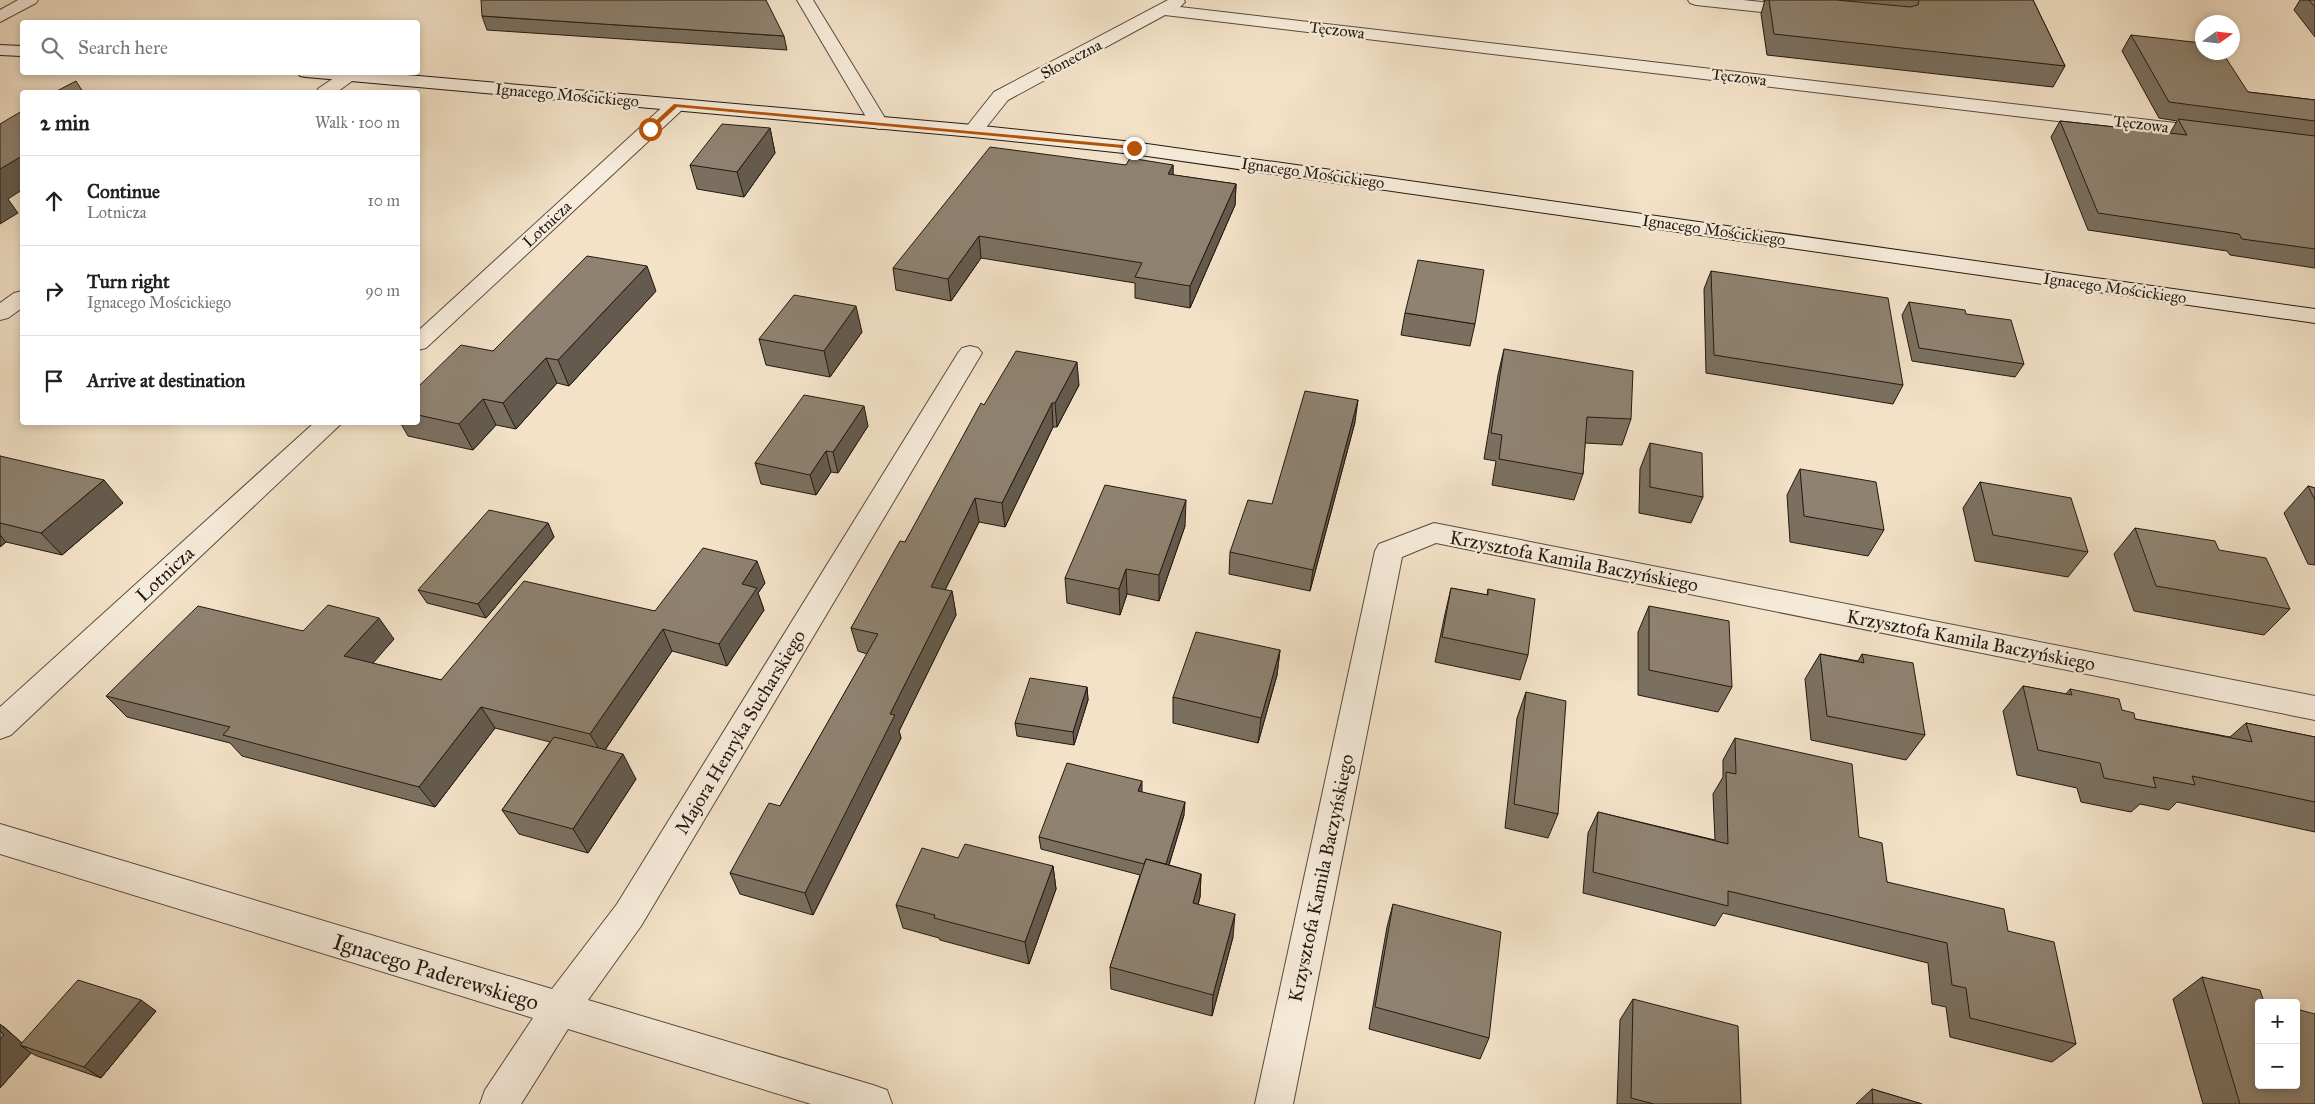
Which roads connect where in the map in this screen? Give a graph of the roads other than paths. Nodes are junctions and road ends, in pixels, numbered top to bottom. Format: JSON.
{"nodes":[{"id":1,"x":30,"y":0,"type":"edge"},
{"id":2,"x":805,"y":0,"type":"edge"},
{"id":3,"x":1181,"y":0,"type":"edge"},
{"id":4,"x":1696,"y":0,"type":"edge"},
{"id":5,"x":1163,"y":10,"type":"junction"},
{"id":6,"x":1813,"y":12,"type":"edge"},
{"id":7,"x":0,"y":17,"type":"edge"},
{"id":8,"x":0,"y":50,"type":"edge"},
{"id":9,"x":20,"y":51,"type":"edge"},
{"id":10,"x":339,"y":75,"type":"edge"},
{"id":11,"x":350,"y":76,"type":"junction"},
{"id":12,"x":328,"y":90,"type":"edge"},
{"id":13,"x":676,"y":105,"type":"junction"},
{"id":14,"x":879,"y":123,"type":"junction"},
{"id":15,"x":973,"y":131,"type":"junction"},
{"id":16,"x":2229,"y":135,"type":"edge"},
{"id":17,"x":20,"y":299,"type":"edge"},
{"id":18,"x":0,"y":313,"type":"edge"},
{"id":19,"x":2315,"y":316,"type":"edge"},
{"id":20,"x":420,"y":341,"type":"edge"},
{"id":21,"x":970,"y":353,"type":"dead end"},
{"id":22,"x":328,"y":425,"type":"edge"},
{"id":23,"x":2315,"y":708,"type":"edge"},
{"id":24,"x":0,"y":726,"type":"edge"},
{"id":25,"x":0,"y":839,"type":"edge"},
{"id":26,"x":559,"y":1010,"type":"junction"},
{"id":27,"x":499,"y":1104,"type":"edge"},
{"id":28,"x":873,"y":1104,"type":"edge"},
{"id":29,"x":1274,"y":1104,"type":"edge"}],
"edges":[{"from":1,"to":7,"type":"street"},
{"from":2,"to":14,"type":"street"},
{"from":3,"to":5,"type":"street","name":"Słoneczna"},
{"from":4,"to":6,"type":"street"},
{"from":5,"to":15,"type":"street","name":"Słoneczna"},
{"from":5,"to":16,"type":"street","name":"Tęczowa"},
{"from":8,"to":9,"type":"street"},
{"from":10,"to":11,"type":"street","name":"Ignacego Mościckiego"},
{"from":11,"to":12,"type":"street"},
{"from":11,"to":13,"type":"street","name":"Ignacego Mościckiego"},
{"from":13,"to":14,"type":"street","name":"Ignacego Mościckiego"},
{"from":13,"to":20,"type":"street","name":"Lotnicza"},
{"from":14,"to":15,"type":"street","name":"Ignacego Mościckiego"},
{"from":15,"to":19,"type":"street","name":"Ignacego Mościckiego"},
{"from":17,"to":18,"type":"street"},
{"from":21,"to":26,"type":"street","name":"Majora Henryka Sucharskiego"},
{"from":22,"to":24,"type":"street","name":"Lotnicza"},
{"from":23,"to":29,"type":"street","name":"Krzysztofa Kamila Baczyńskiego"},
{"from":25,"to":26,"type":"street","name":"Ignacego Paderewskiego"},
{"from":26,"to":27,"type":"street","name":"Majora Henryka Sucharskiego"},
{"from":26,"to":28,"type":"street","name":"Ignacego Paderewskiego"}]}
